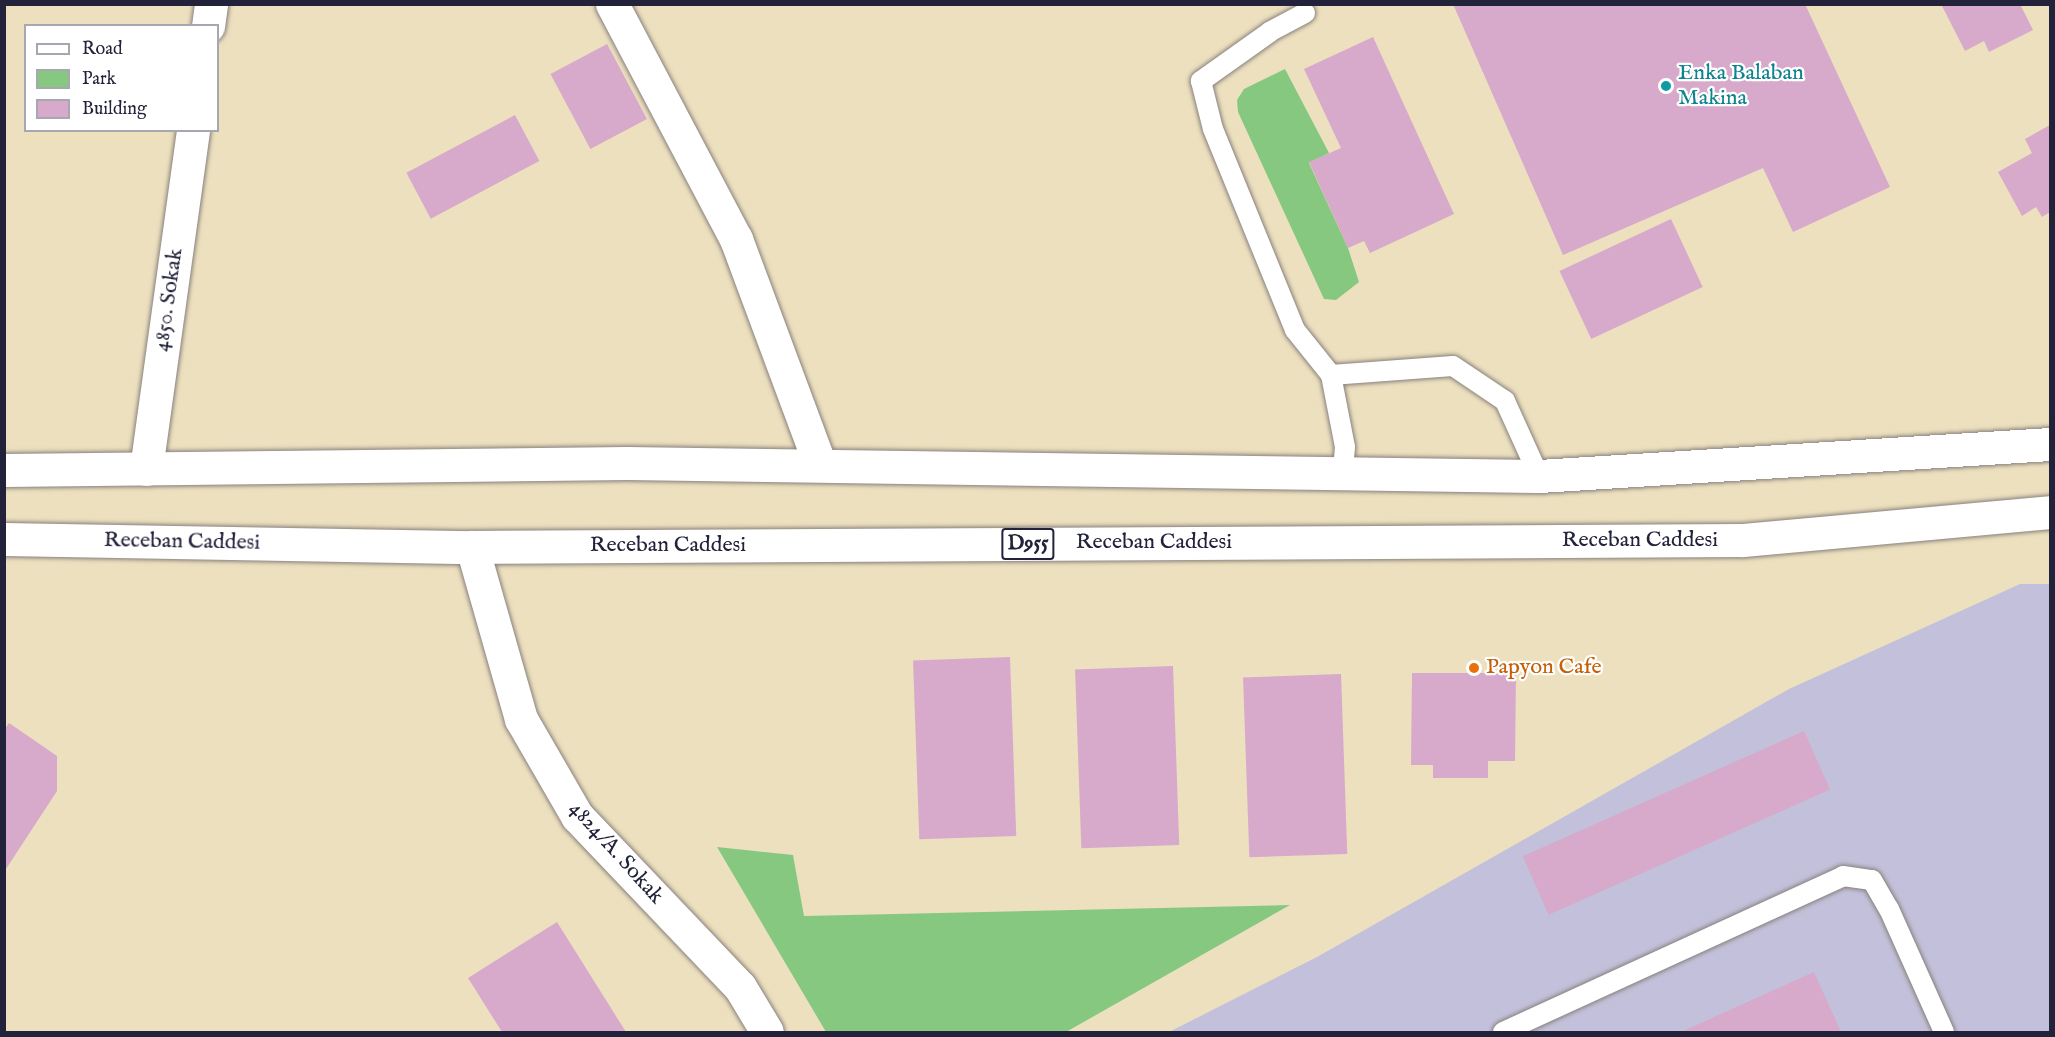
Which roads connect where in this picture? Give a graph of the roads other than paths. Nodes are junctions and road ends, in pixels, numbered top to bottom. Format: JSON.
{"nodes":[{"id":1,"x":211,"y":4,"type":"edge"},
{"id":2,"x":612,"y":4,"type":"edge"},
{"id":3,"x":1305,"y":13,"type":"dead end"},
{"id":4,"x":208,"y":24,"type":"edge"},
{"id":5,"x":193,"y":132,"type":"edge"},
{"id":6,"x":1331,"y":375,"type":"junction"},
{"id":7,"x":2050,"y":444,"type":"edge"},
{"id":8,"x":820,"y":465,"type":"junction"},
{"id":9,"x":146,"y":469,"type":"junction"},
{"id":10,"x":4,"y":470,"type":"edge"},
{"id":11,"x":1343,"y":472,"type":"junction"},
{"id":12,"x":1539,"y":476,"type":"junction"},
{"id":13,"x":2050,"y":512,"type":"edge"},
{"id":14,"x":4,"y":539,"type":"edge"},
{"id":15,"x":472,"y":547,"type":"junction"},
{"id":16,"x":767,"y":1032,"type":"edge"},
{"id":17,"x":1503,"y":1032,"type":"edge"},
{"id":18,"x":1944,"y":1032,"type":"edge"}],
"edges":[{"from":1,"to":4,"type":"main road"},
{"from":2,"to":8,"type":"main road"},
{"from":3,"to":6,"type":"lane"},
{"from":5,"to":9,"type":"main road","name":"4850. Sokak"},
{"from":6,"to":11,"type":"lane"},
{"from":6,"to":12,"type":"lane"},
{"from":7,"to":12,"type":"main road"},
{"from":8,"to":9,"type":"main road"},
{"from":8,"to":11,"type":"main road"},
{"from":9,"to":10,"type":"main road"},
{"from":11,"to":12,"type":"main road"},
{"from":13,"to":15,"type":"main road","name":"Receban Caddesi","number":"D955"},
{"from":14,"to":15,"type":"main road","name":"Receban Caddesi","number":"D955"},
{"from":15,"to":16,"type":"main road","name":"4824/A. Sokak"},
{"from":17,"to":18,"type":"lane"}]}
